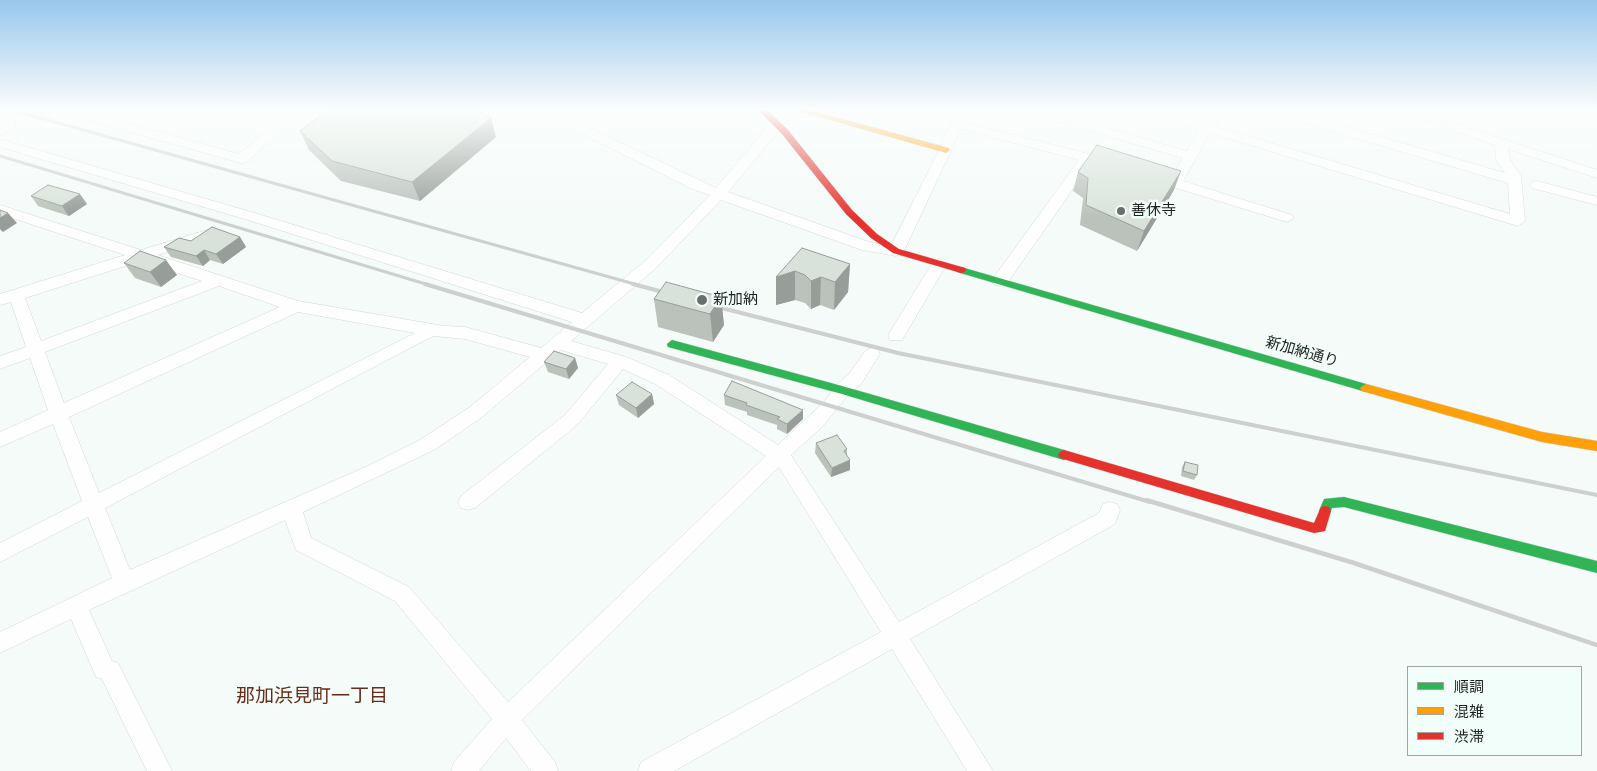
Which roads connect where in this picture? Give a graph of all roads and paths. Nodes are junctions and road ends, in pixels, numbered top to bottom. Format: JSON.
{"nodes":[{"id":1,"x":10,"y":146,"type":"edge"},
{"id":2,"x":197,"y":146,"type":"edge"},
{"id":3,"x":256,"y":146,"type":"edge"},
{"id":4,"x":615,"y":146,"type":"edge"},
{"id":5,"x":759,"y":146,"type":"edge"},
{"id":6,"x":795,"y":146,"type":"edge"},
{"id":7,"x":931,"y":146,"type":"edge"},
{"id":8,"x":948,"y":146,"type":"edge"},
{"id":9,"x":1044,"y":146,"type":"edge"},
{"id":10,"x":1155,"y":146,"type":"edge"},
{"id":11,"x":1196,"y":146,"type":"edge"},
{"id":12,"x":1268,"y":146,"type":"edge"},
{"id":13,"x":1397,"y":146,"type":"edge"},
{"id":14,"x":1501,"y":146,"type":"edge"},
{"id":15,"x":1510,"y":146,"type":"edge"},
{"id":16,"x":946,"y":150,"type":"junction"},
{"id":17,"x":1189,"y":156,"type":"junction"},
{"id":18,"x":1088,"y":157,"type":"junction"},
{"id":19,"x":1123,"y":167,"type":"edge"},
{"id":20,"x":1140,"y":173,"type":"edge"},
{"id":21,"x":1597,"y":174,"type":"edge"},
{"id":22,"x":1514,"y":180,"type":"junction"},
{"id":23,"x":1175,"y":183,"type":"junction"},
{"id":24,"x":1537,"y":184,"type":"dead end"},
{"id":25,"x":719,"y":194,"type":"junction"},
{"id":26,"x":1597,"y":201,"type":"edge"},
{"id":27,"x":0,"y":209,"type":"edge"},
{"id":28,"x":1287,"y":218,"type":"dead end"},
{"id":29,"x":212,"y":233,"type":"edge"},
{"id":30,"x":896,"y":251,"type":"junction"},
{"id":31,"x":142,"y":256,"type":"junction"},
{"id":32,"x":939,"y":264,"type":"junction"},
{"id":33,"x":220,"y":280,"type":"junction"},
{"id":34,"x":1000,"y":281,"type":"junction"},
{"id":35,"x":6,"y":295,"type":"edge"},
{"id":36,"x":296,"y":306,"type":"junction"},
{"id":37,"x":586,"y":320,"type":"junction"},
{"id":38,"x":430,"y":329,"type":"junction"},
{"id":39,"x":896,"y":336,"type":"dead end"},
{"id":40,"x":672,"y":344,"type":"dead end"},
{"id":41,"x":551,"y":349,"type":"junction"},
{"id":42,"x":34,"y":350,"type":"junction"},
{"id":43,"x":872,"y":354,"type":"dead end"},
{"id":44,"x":620,"y":361,"type":"junction"},
{"id":45,"x":0,"y":363,"type":"edge"},
{"id":46,"x":842,"y":390,"type":"junction"},
{"id":47,"x":59,"y":415,"type":"junction"},
{"id":48,"x":0,"y":440,"type":"edge"},
{"id":49,"x":1597,"y":446,"type":"edge"},
{"id":50,"x":779,"y":455,"type":"junction"},
{"id":51,"x":468,"y":502,"type":"dead end"},
{"id":52,"x":95,"y":504,"type":"junction"},
{"id":53,"x":292,"y":509,"type":"junction"},
{"id":54,"x":1110,"y":510,"type":"dead end"},
{"id":55,"x":0,"y":553,"type":"edge"},
{"id":56,"x":1597,"y":567,"type":"edge"},
{"id":57,"x":124,"y":582,"type":"junction"},
{"id":58,"x":76,"y":605,"type":"junction"},
{"id":59,"x":896,"y":634,"type":"junction"},
{"id":60,"x":0,"y":643,"type":"edge"},
{"id":61,"x":507,"y":719,"type":"junction"},
{"id":62,"x":160,"y":771,"type":"edge"},
{"id":63,"x":463,"y":771,"type":"edge"},
{"id":64,"x":546,"y":771,"type":"edge"},
{"id":65,"x":650,"y":771,"type":"edge"},
{"id":66,"x":981,"y":771,"type":"edge"}],
"edges":[{"from":1,"to":37,"type":"street"},
{"from":2,"to":3,"type":"street"},
{"from":4,"to":25,"type":"street"},
{"from":5,"to":25,"type":"street"},
{"from":6,"to":30,"type":"street"},
{"from":7,"to":16,"type":"street"},
{"from":8,"to":16,"type":"street"},
{"from":9,"to":18,"type":"street"},
{"from":10,"to":17,"type":"street"},
{"from":11,"to":17,"type":"street"},
{"from":12,"to":22,"type":"street"},
{"from":13,"to":22,"type":"street"},
{"from":14,"to":22,"type":"street"},
{"from":15,"to":21,"type":"street"},
{"from":16,"to":30,"type":"street"},
{"from":17,"to":23,"type":"street"},
{"from":18,"to":19,"type":"street"},
{"from":18,"to":34,"type":"street"},
{"from":20,"to":23,"type":"street"},
{"from":23,"to":28,"type":"street"},
{"from":24,"to":26,"type":"street"},
{"from":25,"to":30,"type":"street"},
{"from":25,"to":37,"type":"street"},
{"from":27,"to":31,"type":"street"},
{"from":29,"to":31,"type":"street"},
{"from":30,"to":32,"type":"street"},
{"from":31,"to":33,"type":"street"},
{"from":31,"to":35,"type":"street"},
{"from":32,"to":34,"type":"street","name":"新加納通り"},
{"from":32,"to":39,"type":"street"},
{"from":33,"to":36,"type":"street"},
{"from":33,"to":42,"type":"street"},
{"from":34,"to":49,"type":"street","name":"新加納通り"},
{"from":35,"to":42,"type":"street"},
{"from":36,"to":38,"type":"street"},
{"from":36,"to":47,"type":"street"},
{"from":37,"to":41,"type":"street"},
{"from":38,"to":41,"type":"street"},
{"from":38,"to":52,"type":"street"},
{"from":40,"to":46,"type":"street"},
{"from":41,"to":44,"type":"street"},
{"from":41,"to":53,"type":"street"},
{"from":42,"to":45,"type":"street"},
{"from":42,"to":47,"type":"street"},
{"from":43,"to":46,"type":"street"},
{"from":44,"to":50,"type":"street"},
{"from":44,"to":51,"type":"street"},
{"from":46,"to":50,"type":"street"},
{"from":46,"to":56,"type":"street"},
{"from":47,"to":48,"type":"street"},
{"from":47,"to":52,"type":"street"},
{"from":50,"to":59,"type":"street"},
{"from":50,"to":61,"type":"street"},
{"from":52,"to":55,"type":"street"},
{"from":52,"to":57,"type":"street"},
{"from":53,"to":57,"type":"street"},
{"from":53,"to":61,"type":"street"},
{"from":54,"to":59,"type":"street"},
{"from":57,"to":58,"type":"street"},
{"from":58,"to":60,"type":"street"},
{"from":58,"to":62,"type":"street"},
{"from":59,"to":65,"type":"street"},
{"from":59,"to":66,"type":"street"},
{"from":61,"to":63,"type":"street"},
{"from":61,"to":64,"type":"street"}]}
